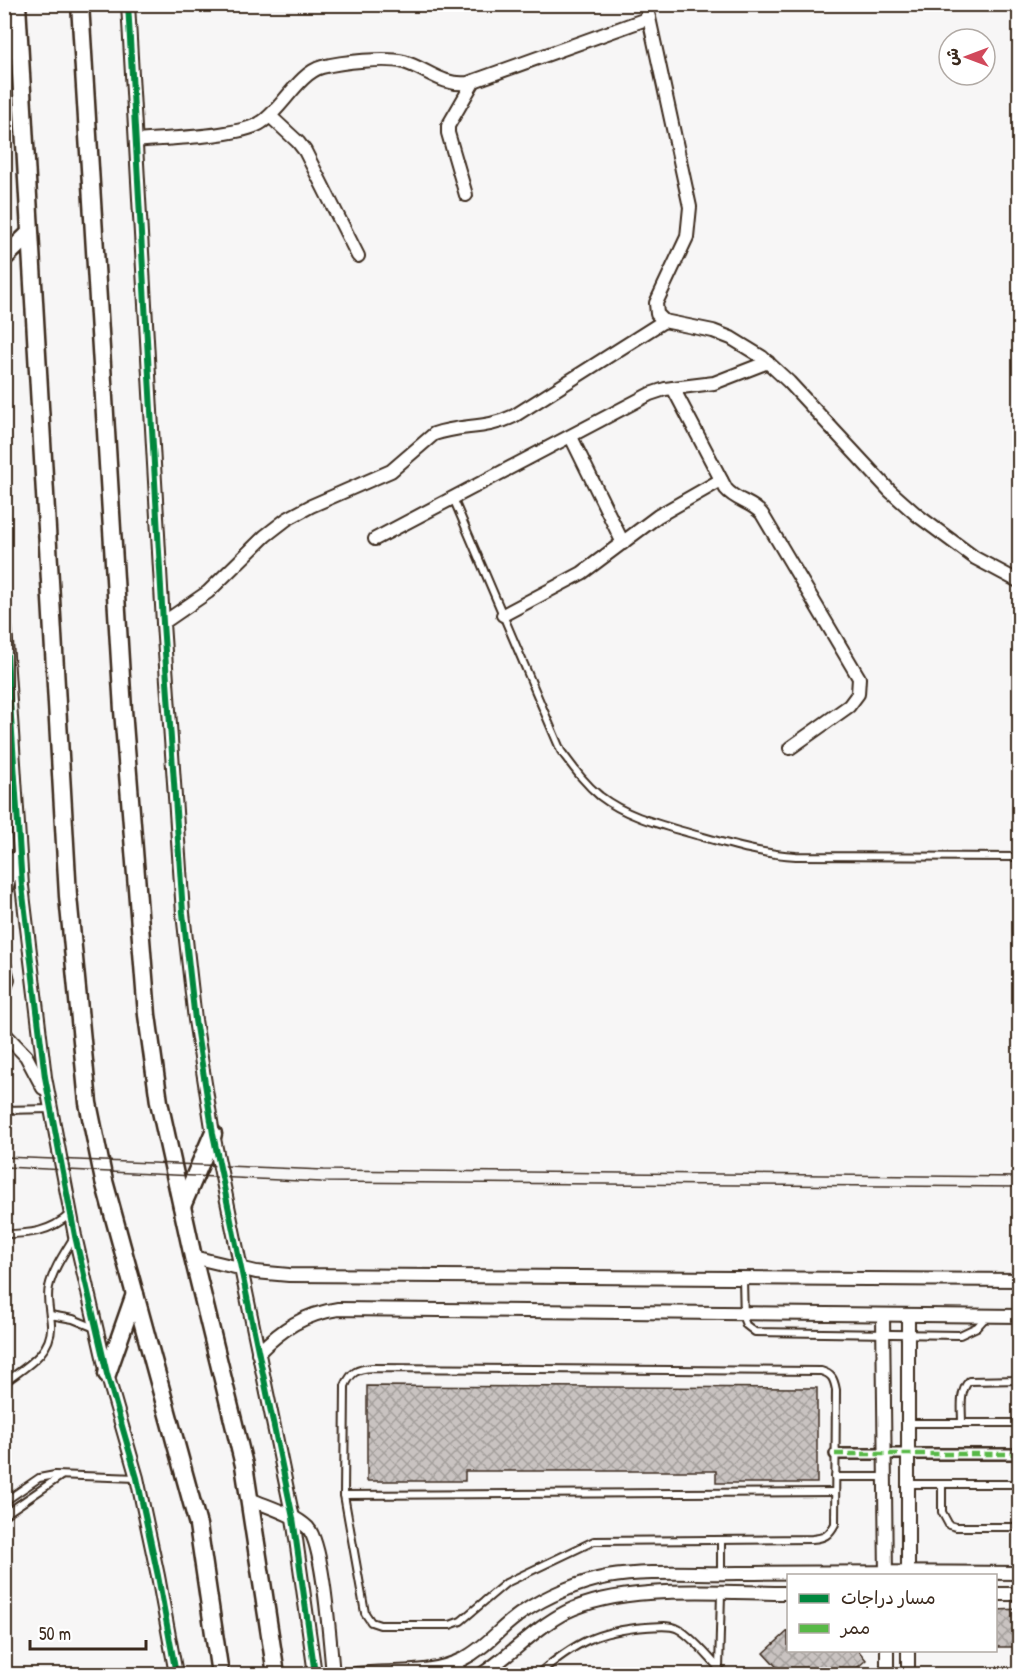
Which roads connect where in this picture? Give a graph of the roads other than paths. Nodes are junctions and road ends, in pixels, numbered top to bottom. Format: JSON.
{"nodes":[{"id":1,"x":17,"y":4,"type":"edge"},
{"id":2,"x":80,"y":4,"type":"edge"},
{"id":3,"x":128,"y":4,"type":"edge"},
{"id":4,"x":646,"y":4,"type":"edge"},
{"id":5,"x":649,"y":18,"type":"junction"},
{"id":6,"x":474,"y":81,"type":"junction"},
{"id":7,"x":270,"y":116,"type":"junction"},
{"id":8,"x":136,"y":141,"type":"junction"},
{"id":9,"x":466,"y":195,"type":"dead end"},
{"id":10,"x":30,"y":232,"type":"junction"},
{"id":11,"x":358,"y":256,"type":"dead end"},
{"id":12,"x":4,"y":258,"type":"edge"},
{"id":13,"x":664,"y":321,"type":"junction"},
{"id":14,"x":768,"y":362,"type":"junction"},
{"id":15,"x":673,"y":388,"type":"junction"},
{"id":16,"x":571,"y":437,"type":"junction"},
{"id":17,"x":721,"y":480,"type":"junction"},
{"id":18,"x":453,"y":498,"type":"junction"},
{"id":19,"x":375,"y":539,"type":"dead end"},
{"id":20,"x":623,"y":543,"type":"junction"},
{"id":21,"x":1020,"y":582,"type":"edge"},
{"id":22,"x":4,"y":610,"type":"edge"},
{"id":23,"x":503,"y":615,"type":"junction"},
{"id":24,"x":163,"y":623,"type":"junction"},
{"id":25,"x":790,"y":748,"type":"dead end"},
{"id":26,"x":17,"y":833,"type":"junction"},
{"id":27,"x":1020,"y":857,"type":"edge"},
{"id":28,"x":4,"y":896,"type":"edge"},
{"id":29,"x":4,"y":963,"type":"edge"},
{"id":30,"x":4,"y":990,"type":"edge"},
{"id":31,"x":4,"y":1033,"type":"edge"},
{"id":32,"x":51,"y":1109,"type":"junction"},
{"id":33,"x":4,"y":1110,"type":"edge"},
{"id":34,"x":213,"y":1134,"type":"junction"},
{"id":35,"x":182,"y":1206,"type":"junction"},
{"id":36,"x":70,"y":1214,"type":"junction"},
{"id":37,"x":4,"y":1234,"type":"edge"},
{"id":38,"x":75,"y":1236,"type":"junction"},
{"id":39,"x":193,"y":1257,"type":"junction"},
{"id":40,"x":240,"y":1268,"type":"junction"},
{"id":41,"x":743,"y":1278,"type":"junction"},
{"id":42,"x":1020,"y":1280,"type":"edge"},
{"id":43,"x":135,"y":1294,"type":"junction"},
{"id":44,"x":743,"y":1314,"type":"junction"},
{"id":45,"x":50,"y":1315,"type":"junction"},
{"id":46,"x":883,"y":1316,"type":"junction"},
{"id":47,"x":908,"y":1316,"type":"junction"},
{"id":48,"x":987,"y":1316,"type":"junction"},
{"id":49,"x":1020,"y":1316,"type":"edge"},
{"id":50,"x":96,"y":1329,"type":"junction"},
{"id":51,"x":883,"y":1334,"type":"junction"},
{"id":52,"x":908,"y":1334,"type":"junction"},
{"id":53,"x":258,"y":1353,"type":"junction"},
{"id":54,"x":107,"y":1374,"type":"junction"},
{"id":55,"x":1020,"y":1380,"type":"edge"},
{"id":56,"x":4,"y":1383,"type":"edge"},
{"id":57,"x":1020,"y":1422,"type":"edge"},
{"id":58,"x":908,"y":1423,"type":"junction"},
{"id":59,"x":962,"y":1423,"type":"junction"},
{"id":60,"x":835,"y":1454,"type":"junction"},
{"id":61,"x":884,"y":1454,"type":"junction"},
{"id":62,"x":908,"y":1454,"type":"junction"},
{"id":63,"x":1020,"y":1454,"type":"edge"},
{"id":64,"x":62,"y":1475,"type":"junction"},
{"id":65,"x":835,"y":1477,"type":"junction"},
{"id":66,"x":885,"y":1477,"type":"junction"},
{"id":67,"x":137,"y":1478,"type":"junction"},
{"id":68,"x":908,"y":1484,"type":"junction"},
{"id":69,"x":942,"y":1484,"type":"junction"},
{"id":70,"x":1020,"y":1484,"type":"edge"},
{"id":71,"x":835,"y":1492,"type":"junction"},
{"id":72,"x":344,"y":1495,"type":"junction"},
{"id":73,"x":250,"y":1499,"type":"junction"},
{"id":74,"x":4,"y":1502,"type":"edge"},
{"id":75,"x":4,"y":1515,"type":"edge"},
{"id":76,"x":293,"y":1518,"type":"junction"},
{"id":77,"x":1020,"y":1527,"type":"edge"},
{"id":78,"x":721,"y":1540,"type":"junction"},
{"id":79,"x":721,"y":1573,"type":"junction"},
{"id":80,"x":1020,"y":1573,"type":"edge"},
{"id":81,"x":886,"y":1574,"type":"edge"},
{"id":82,"x":908,"y":1574,"type":"edge"},
{"id":83,"x":721,"y":1593,"type":"junction"},
{"id":84,"x":787,"y":1593,"type":"edge"},
{"id":85,"x":997,"y":1594,"type":"edge"},
{"id":86,"x":1020,"y":1594,"type":"edge"},
{"id":87,"x":887,"y":1652,"type":"edge"},
{"id":88,"x":908,"y":1652,"type":"edge"},
{"id":89,"x":454,"y":1663,"type":"junction"},
{"id":90,"x":722,"y":1672,"type":"edge"},
{"id":91,"x":176,"y":1674,"type":"edge"},
{"id":92,"x":220,"y":1674,"type":"edge"},
{"id":93,"x":276,"y":1674,"type":"edge"},
{"id":94,"x":315,"y":1674,"type":"edge"},
{"id":95,"x":333,"y":1674,"type":"edge"},
{"id":96,"x":356,"y":1674,"type":"edge"},
{"id":97,"x":461,"y":1674,"type":"edge"},
{"id":98,"x":482,"y":1674,"type":"edge"},
{"id":99,"x":538,"y":1674,"type":"edge"},
{"id":100,"x":887,"y":1674,"type":"edge"},
{"id":101,"x":908,"y":1674,"type":"edge"}],
"edges":[{"from":1,"to":10,"type":"main road"},
{"from":2,"to":35,"type":"main road"},
{"from":3,"to":8,"type":"street"},
{"from":4,"to":5,"type":"street"},
{"from":5,"to":6,"type":"street"},
{"from":5,"to":13,"type":"street"},
{"from":6,"to":7,"type":"street"},
{"from":6,"to":9,"type":"street"},
{"from":7,"to":8,"type":"street"},
{"from":7,"to":11,"type":"street"},
{"from":8,"to":24,"type":"street"},
{"from":10,"to":12,"type":"main road"},
{"from":10,"to":43,"type":"main road"},
{"from":13,"to":14,"type":"street"},
{"from":13,"to":24,"type":"street"},
{"from":14,"to":15,"type":"street"},
{"from":14,"to":21,"type":"street"},
{"from":15,"to":16,"type":"street"},
{"from":15,"to":17,"type":"street"},
{"from":16,"to":18,"type":"street"},
{"from":16,"to":20,"type":"street"},
{"from":17,"to":20,"type":"street"},
{"from":17,"to":25,"type":"street"},
{"from":18,"to":19,"type":"street"},
{"from":18,"to":23,"type":"lane"},
{"from":20,"to":23,"type":"street"},
{"from":22,"to":26,"type":"street"},
{"from":23,"to":27,"type":"lane"},
{"from":24,"to":34,"type":"street"},
{"from":26,"to":28,"type":"street"},
{"from":26,"to":32,"type":"street"},
{"from":29,"to":30,"type":"street"},
{"from":31,"to":32,"type":"street"},
{"from":32,"to":33,"type":"lane"},
{"from":32,"to":36,"type":"street"},
{"from":34,"to":35,"type":"main road"},
{"from":34,"to":40,"type":"street"},
{"from":35,"to":39,"type":"main road"},
{"from":36,"to":37,"type":"lane"},
{"from":36,"to":38,"type":"street"},
{"from":38,"to":45,"type":"lane"},
{"from":38,"to":50,"type":"street"},
{"from":39,"to":40,"type":"street"},
{"from":39,"to":73,"type":"main road"},
{"from":40,"to":41,"type":"street"},
{"from":40,"to":53,"type":"street"},
{"from":41,"to":42,"type":"street"},
{"from":41,"to":44,"type":"lane"},
{"from":43,"to":54,"type":"main road"},
{"from":43,"to":92,"type":"main road"},
{"from":44,"to":46,"type":"street"},
{"from":44,"to":51,"type":"lane"},
{"from":44,"to":53,"type":"street"},
{"from":45,"to":50,"type":"lane"},
{"from":45,"to":56,"type":"lane"},
{"from":46,"to":47,"type":"street"},
{"from":46,"to":51,"type":"street"},
{"from":47,"to":48,"type":"street"},
{"from":47,"to":52,"type":"street"},
{"from":48,"to":49,"type":"street"},
{"from":48,"to":52,"type":"lane"},
{"from":50,"to":54,"type":"street"},
{"from":51,"to":52,"type":"lane"},
{"from":51,"to":61,"type":"street"},
{"from":52,"to":58,"type":"street"},
{"from":53,"to":76,"type":"street"},
{"from":54,"to":67,"type":"street"},
{"from":55,"to":59,"type":"lane"},
{"from":57,"to":59,"type":"lane"},
{"from":58,"to":59,"type":"lane"},
{"from":58,"to":62,"type":"street"},
{"from":60,"to":61,"type":"street"},
{"from":60,"to":65,"type":"lane"},
{"from":60,"to":72,"type":"lane"},
{"from":61,"to":62,"type":"street"},
{"from":61,"to":66,"type":"street"},
{"from":62,"to":63,"type":"street"},
{"from":62,"to":68,"type":"street"},
{"from":64,"to":67,"type":"lane"},
{"from":64,"to":74,"type":"lane"},
{"from":64,"to":75,"type":"lane"},
{"from":65,"to":66,"type":"lane"},
{"from":65,"to":71,"type":"lane"},
{"from":66,"to":81,"type":"street"},
{"from":67,"to":91,"type":"street"},
{"from":68,"to":69,"type":"lane"},
{"from":68,"to":82,"type":"street"},
{"from":69,"to":70,"type":"lane"},
{"from":69,"to":77,"type":"lane"},
{"from":71,"to":72,"type":"lane"},
{"from":71,"to":78,"type":"lane"},
{"from":72,"to":78,"type":"lane"},
{"from":73,"to":76,"type":"street"},
{"from":73,"to":93,"type":"main road"},
{"from":76,"to":94,"type":"street"},
{"from":76,"to":95,"type":"street"},
{"from":78,"to":79,"type":"lane"},
{"from":79,"to":81,"type":"street"},
{"from":79,"to":89,"type":"street"},
{"from":80,"to":82,"type":"street"},
{"from":81,"to":82,"type":"street"},
{"from":83,"to":84,"type":"street"},
{"from":83,"to":90,"type":"lane"},
{"from":83,"to":98,"type":"street"},
{"from":85,"to":86,"type":"street"},
{"from":87,"to":100,"type":"street"},
{"from":88,"to":101,"type":"street"},
{"from":89,"to":96,"type":"street"},
{"from":89,"to":97,"type":"street"},
{"from":90,"to":99,"type":"lane"}]}
